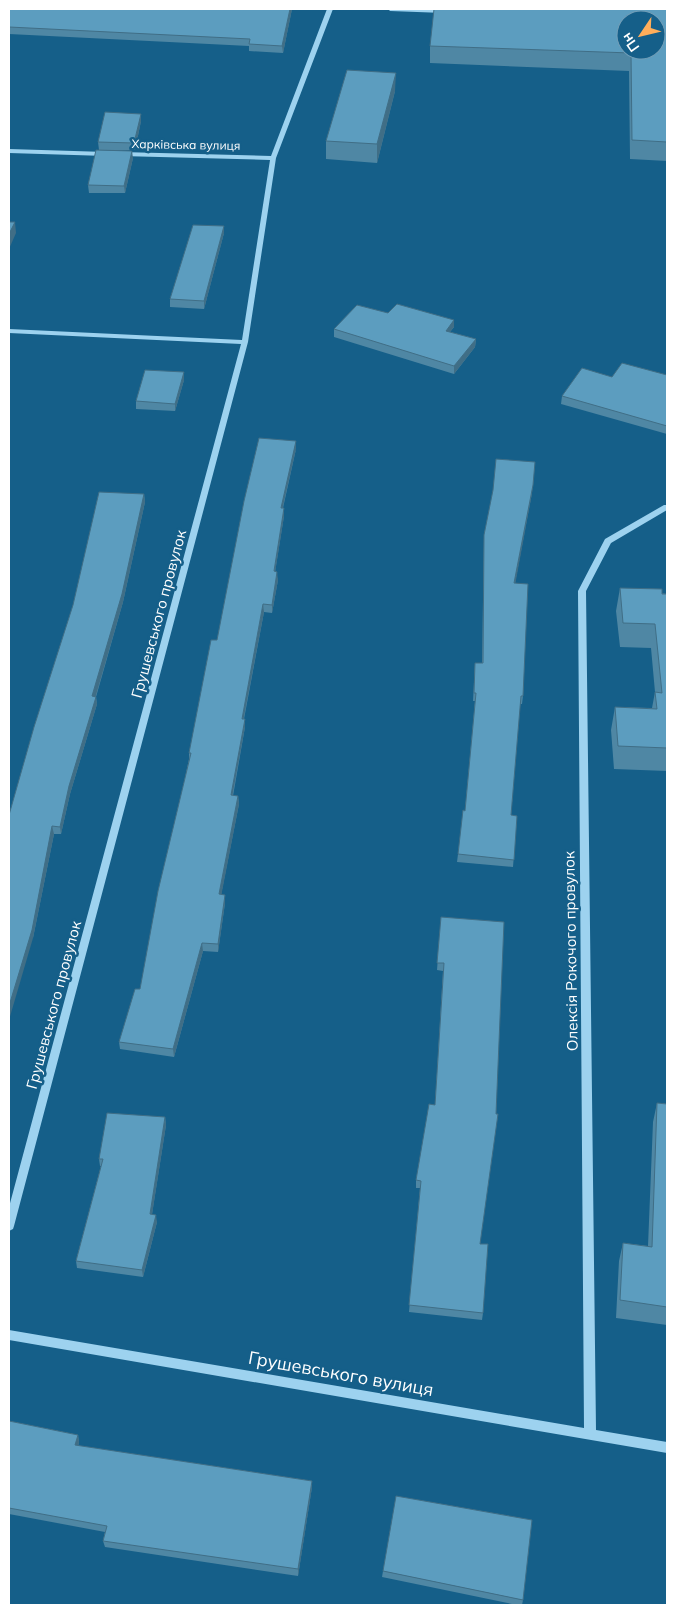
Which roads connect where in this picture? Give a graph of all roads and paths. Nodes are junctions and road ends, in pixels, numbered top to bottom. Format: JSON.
{"nodes":[{"id":1,"x":330,"y":9,"type":"edge"},
{"id":2,"x":390,"y":9,"type":"edge"},
{"id":3,"x":449,"y":12,"type":"edge"},
{"id":4,"x":9,"y":152,"type":"edge"},
{"id":5,"x":274,"y":158,"type":"junction"},
{"id":6,"x":9,"y":331,"type":"edge"},
{"id":7,"x":245,"y":342,"type":"junction"},
{"id":8,"x":667,"y":507,"type":"edge"},
{"id":9,"x":9,"y":1226,"type":"edge"},
{"id":10,"x":9,"y":1335,"type":"edge"},
{"id":11,"x":590,"y":1434,"type":"junction"},
{"id":12,"x":667,"y":1448,"type":"edge"}],
"edges":[{"from":1,"to":5,"type":"street","name":"Грушевського провулок"},
{"from":2,"to":3,"type":"street"},
{"from":4,"to":5,"type":"street","name":"Харківська вулиця"},
{"from":5,"to":7,"type":"street","name":"Грушевського провулок"},
{"from":6,"to":7,"type":"street"},
{"from":7,"to":9,"type":"street","name":"Грушевського провулок"},
{"from":8,"to":11,"type":"street","name":"Олексія Рокочого провулок"},
{"from":10,"to":11,"type":"street","name":"Грушевського вулиця"},
{"from":11,"to":12,"type":"street","name":"Грушевського вулиця"}]}
